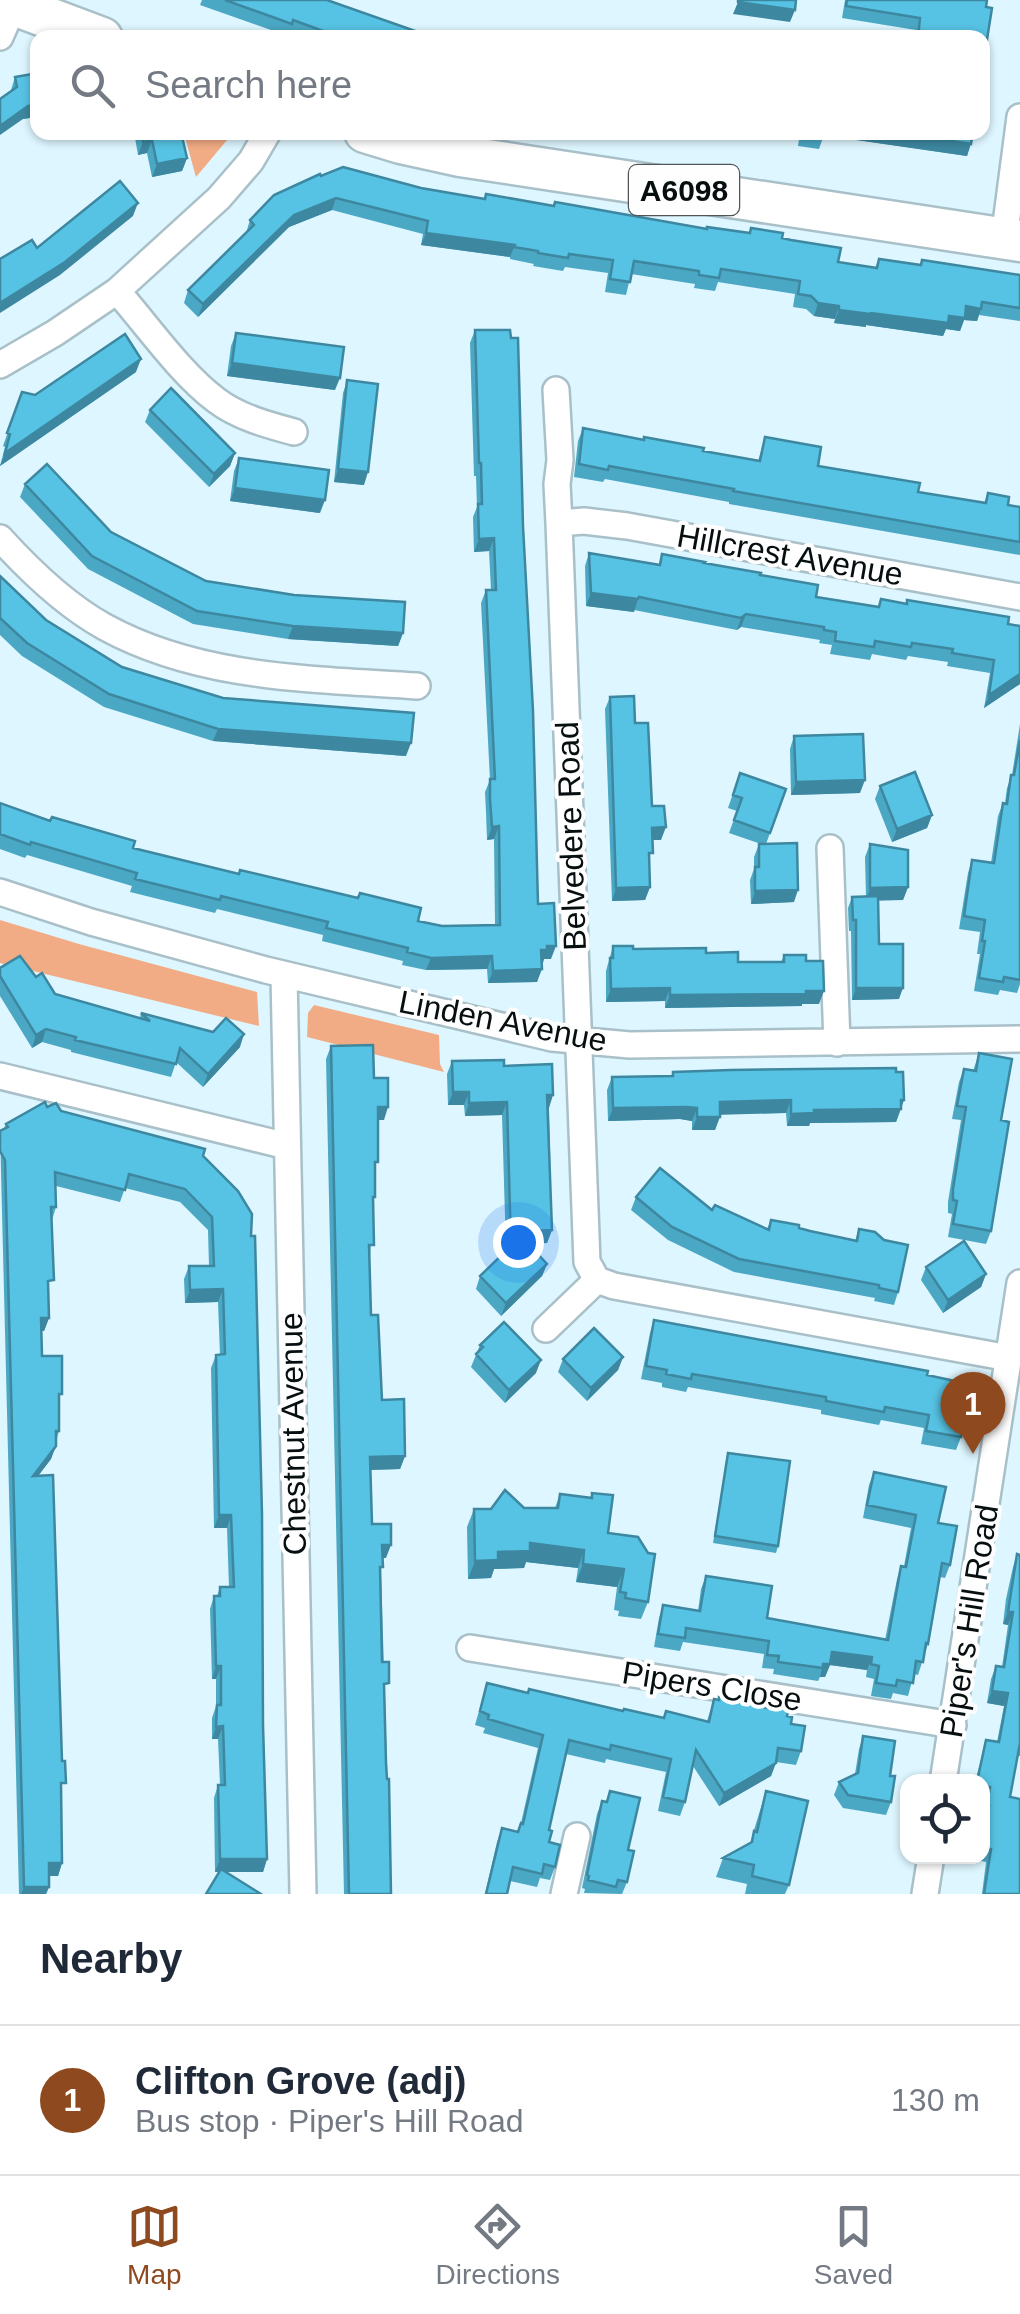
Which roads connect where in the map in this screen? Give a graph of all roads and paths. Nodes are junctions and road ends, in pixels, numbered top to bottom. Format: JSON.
{"nodes":[{"id":1,"x":5,"y":14,"type":"edge"},
{"id":2,"x":70,"y":30,"type":"edge"},
{"id":3,"x":1020,"y":117,"type":"edge"},
{"id":4,"x":263,"y":140,"type":"edge"},
{"id":5,"x":390,"y":140,"type":"edge"},
{"id":6,"x":1012,"y":240,"type":"edge"},
{"id":7,"x":117,"y":291,"type":"junction"},
{"id":8,"x":0,"y":364,"type":"edge"},
{"id":9,"x":556,"y":390,"type":"dead end"},
{"id":10,"x":294,"y":432,"type":"dead end"},
{"id":11,"x":558,"y":523,"type":"junction"},
{"id":12,"x":0,"y":538,"type":"edge"},
{"id":13,"x":1020,"y":596,"type":"edge"},
{"id":14,"x":417,"y":686,"type":"dead end"},
{"id":15,"x":830,"y":848,"type":"dead end"},
{"id":16,"x":0,"y":892,"type":"edge"},
{"id":17,"x":284,"y":975,"type":"junction"},
{"id":18,"x":1020,"y":1039,"type":"edge"},
{"id":19,"x":578,"y":1041,"type":"junction"},
{"id":20,"x":837,"y":1042,"type":"junction"},
{"id":21,"x":0,"y":1076,"type":"edge"},
{"id":22,"x":287,"y":1146,"type":"junction"},
{"id":23,"x":597,"y":1280,"type":"junction"},
{"id":24,"x":1020,"y":1283,"type":"edge"},
{"id":25,"x":546,"y":1329,"type":"dead end"},
{"id":26,"x":1009,"y":1358,"type":"junction"},
{"id":27,"x":470,"y":1648,"type":"dead end"},
{"id":28,"x":952,"y":1726,"type":"junction"},
{"id":29,"x":944,"y":1774,"type":"edge"},
{"id":30,"x":577,"y":1836,"type":"dead end"},
{"id":31,"x":930,"y":1864,"type":"edge"},
{"id":32,"x":303,"y":1894,"type":"edge"},
{"id":33,"x":564,"y":1894,"type":"edge"},
{"id":34,"x":925,"y":1894,"type":"edge"}],
"edges":[{"from":1,"to":2,"type":"main road"},
{"from":3,"to":6,"type":"street"},
{"from":4,"to":7,"type":"street"},
{"from":5,"to":6,"type":"main road","number":"A6098"},
{"from":7,"to":8,"type":"street"},
{"from":7,"to":10,"type":"street"},
{"from":9,"to":11,"type":"street","name":"Belvedere Road"},
{"from":11,"to":13,"type":"street","name":"Hillcrest Avenue"},
{"from":11,"to":19,"type":"street","name":"Belvedere Road"},
{"from":12,"to":14,"type":"street"},
{"from":15,"to":20,"type":"street"},
{"from":16,"to":17,"type":"street","name":"Linden Avenue"},
{"from":17,"to":19,"type":"street","name":"Linden Avenue"},
{"from":17,"to":22,"type":"street","name":"Chestnut Avenue"},
{"from":18,"to":20,"type":"street","name":"Linden Avenue"},
{"from":19,"to":20,"type":"street","name":"Linden Avenue"},
{"from":19,"to":23,"type":"street","name":"Belvedere Road"},
{"from":21,"to":22,"type":"street"},
{"from":22,"to":32,"type":"street","name":"Chestnut Avenue"},
{"from":23,"to":25,"type":"street"},
{"from":23,"to":26,"type":"street"},
{"from":24,"to":26,"type":"street","name":"Piper's Hill Road"},
{"from":26,"to":28,"type":"street","name":"Piper's Hill Road"},
{"from":27,"to":28,"type":"street","name":"Pipers Close"},
{"from":28,"to":29,"type":"street","name":"Piper's Hill Road"},
{"from":30,"to":33,"type":"street"},
{"from":31,"to":34,"type":"street"}]}
